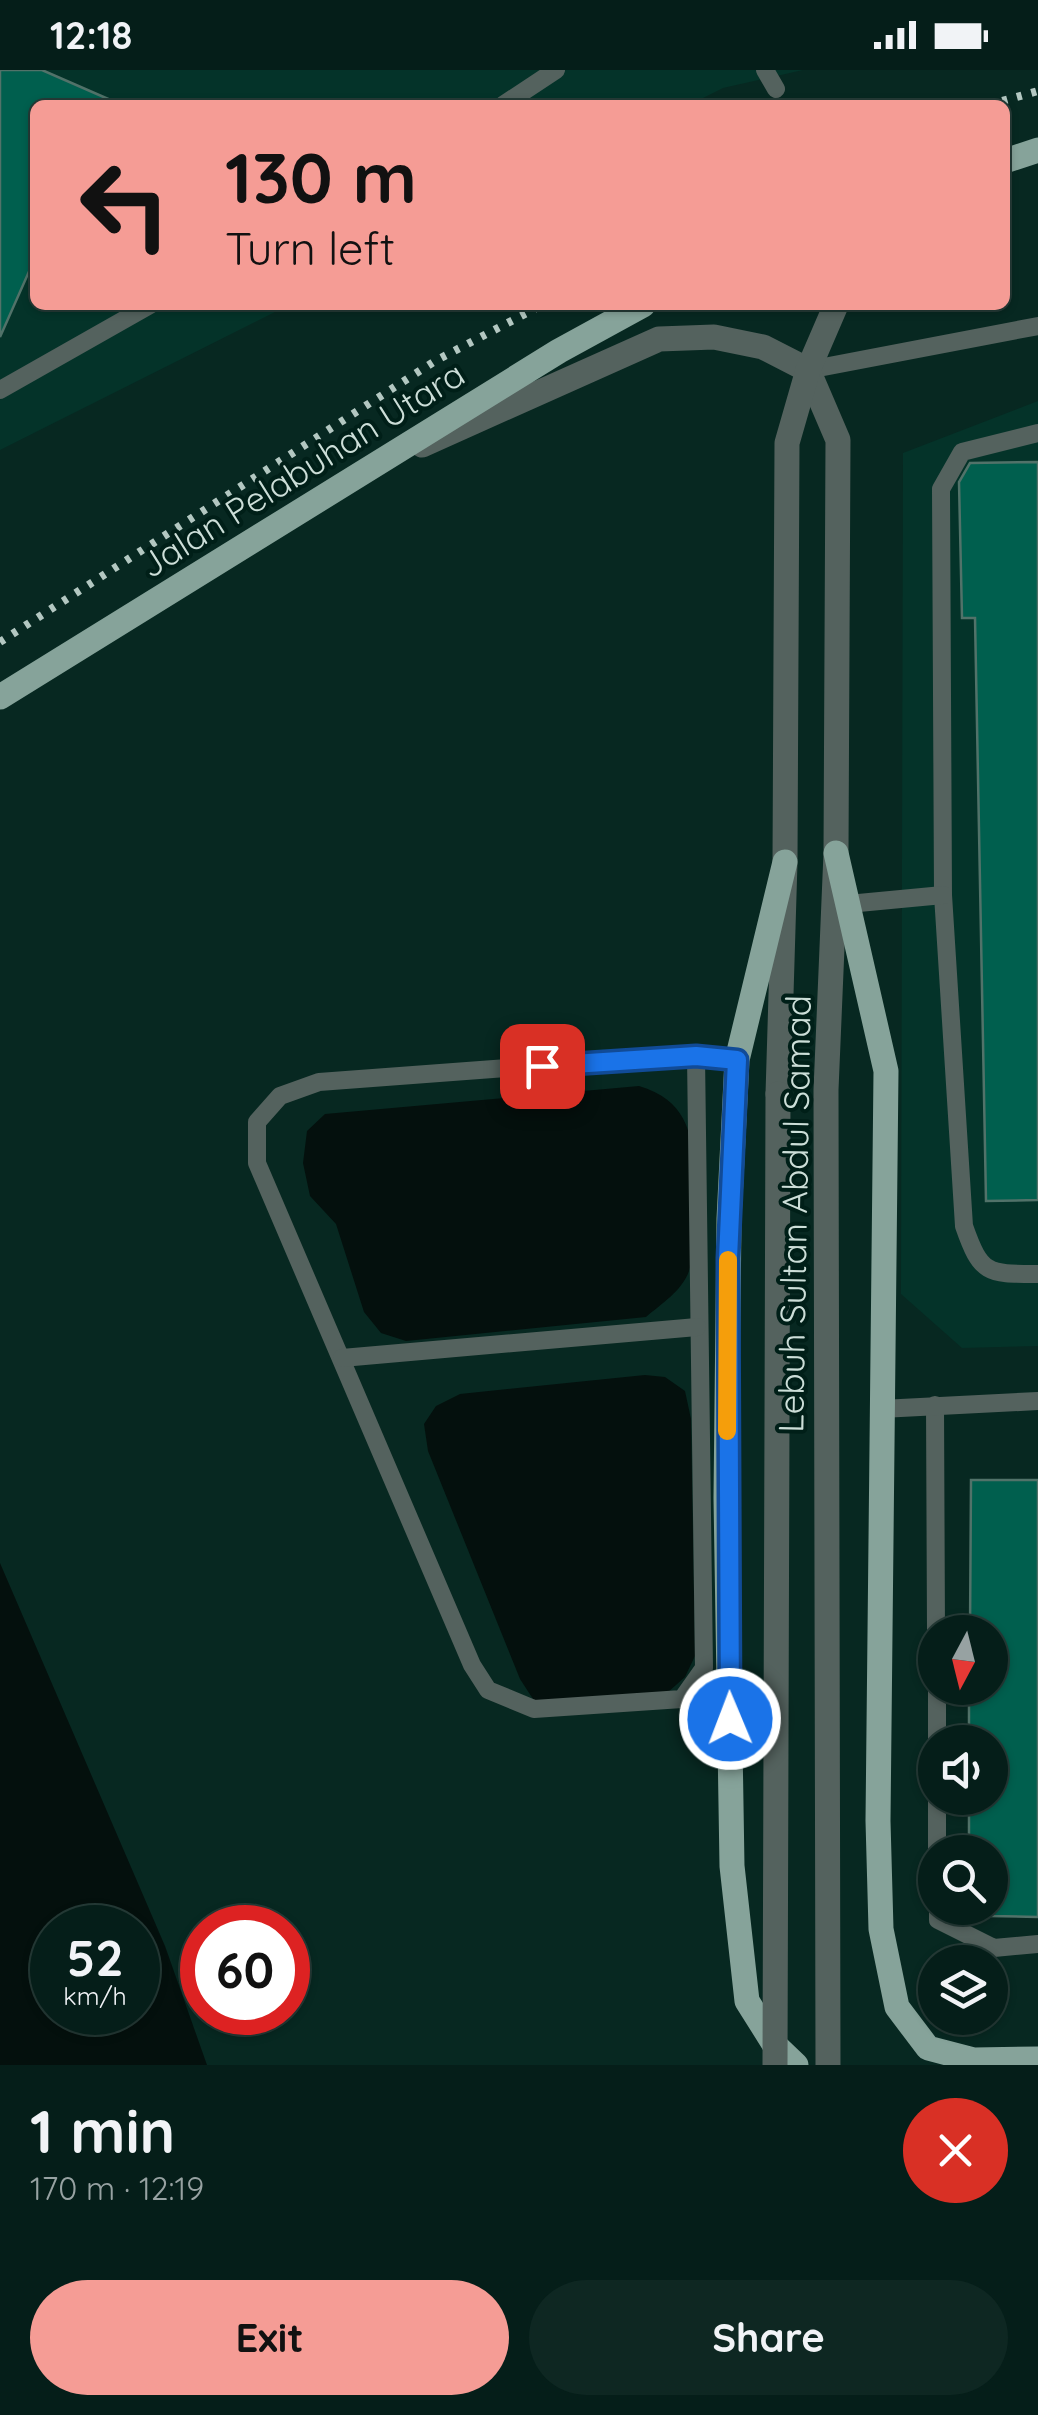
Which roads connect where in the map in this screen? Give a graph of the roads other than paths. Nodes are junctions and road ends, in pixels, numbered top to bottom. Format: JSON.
{"nodes":[{"id":1,"x":556,"y":70,"type":"edge"},
{"id":2,"x":765,"y":70,"type":"edge"},
{"id":3,"x":776,"y":89,"type":"dead end"},
{"id":4,"x":511,"y":100,"type":"edge"},
{"id":5,"x":1038,"y":150,"type":"edge"},
{"id":6,"x":1010,"y":158,"type":"edge"},
{"id":7,"x":141,"y":310,"type":"edge"},
{"id":8,"x":634,"y":310,"type":"edge"},
{"id":9,"x":834,"y":310,"type":"edge"},
{"id":10,"x":1038,"y":326,"type":"edge"},
{"id":11,"x":808,"y":370,"type":"junction"},
{"id":12,"x":0,"y":390,"type":"edge"},
{"id":13,"x":1038,"y":433,"type":"edge"},
{"id":14,"x":377,"y":466,"type":"junction"},
{"id":15,"x":0,"y":697,"type":"edge"},
{"id":16,"x":836,"y":853,"type":"junction"},
{"id":17,"x":786,"y":862,"type":"junction"},
{"id":18,"x":944,"y":896,"type":"junction"},
{"id":19,"x":848,"y":904,"type":"junction"},
{"id":20,"x":696,"y":1056,"type":"junction"},
{"id":21,"x":737,"y":1060,"type":"junction"},
{"id":22,"x":1038,"y":1274,"type":"edge"},
{"id":23,"x":697,"y":1327,"type":"junction"},
{"id":24,"x":342,"y":1358,"type":"junction"},
{"id":25,"x":1038,"y":1402,"type":"edge"},
{"id":26,"x":936,"y":1405,"type":"junction"},
{"id":27,"x":881,"y":1410,"type":"junction"},
{"id":28,"x":936,"y":1615,"type":"edge"},
{"id":29,"x":948,"y":1925,"type":"edge"},
{"id":30,"x":1038,"y":1944,"type":"edge"},
{"id":31,"x":1038,"y":2059,"type":"edge"},
{"id":32,"x":775,"y":2065,"type":"edge"},
{"id":33,"x":796,"y":2065,"type":"edge"},
{"id":34,"x":828,"y":2065,"type":"edge"}],
"edges":[{"from":1,"to":4,"type":"lane"},
{"from":2,"to":3,"type":"lane"},
{"from":5,"to":6,"type":"main road"},
{"from":7,"to":12,"type":"lane"},
{"from":8,"to":14,"type":"main road","name":"Jalan Pelabuhan Utara"},
{"from":9,"to":11,"type":"street","name":"Lebuh Sultan Abdul Samad"},
{"from":10,"to":11,"type":"lane"},
{"from":11,"to":14,"type":"street"},
{"from":11,"to":16,"type":"street","name":"Lebuh Sultan Abdul Samad"},
{"from":11,"to":17,"type":"street","name":"Lebuh Sultan Abdul Samad"},
{"from":13,"to":18,"type":"lane"},
{"from":14,"to":15,"type":"main road","name":"Jalan Pelabuhan Utara"},
{"from":16,"to":19,"type":"main road"},
{"from":16,"to":34,"type":"street","name":"Lebuh Sultan Abdul Samad"},
{"from":17,"to":21,"type":"main road"},
{"from":17,"to":32,"type":"street","name":"Lebuh Sultan Abdul Samad","bridge":true},
{"from":18,"to":19,"type":"lane"},
{"from":18,"to":22,"type":"lane"},
{"from":19,"to":27,"type":"main road"},
{"from":20,"to":21,"type":"lane"},
{"from":20,"to":23,"type":"lane"},
{"from":20,"to":24,"type":"lane"},
{"from":21,"to":33,"type":"main road"},
{"from":23,"to":24,"type":"lane"},
{"from":23,"to":24,"type":"lane"},
{"from":25,"to":26,"type":"lane"},
{"from":26,"to":27,"type":"lane"},
{"from":26,"to":28,"type":"lane"},
{"from":27,"to":31,"type":"main road"},
{"from":29,"to":30,"type":"lane"}]}
